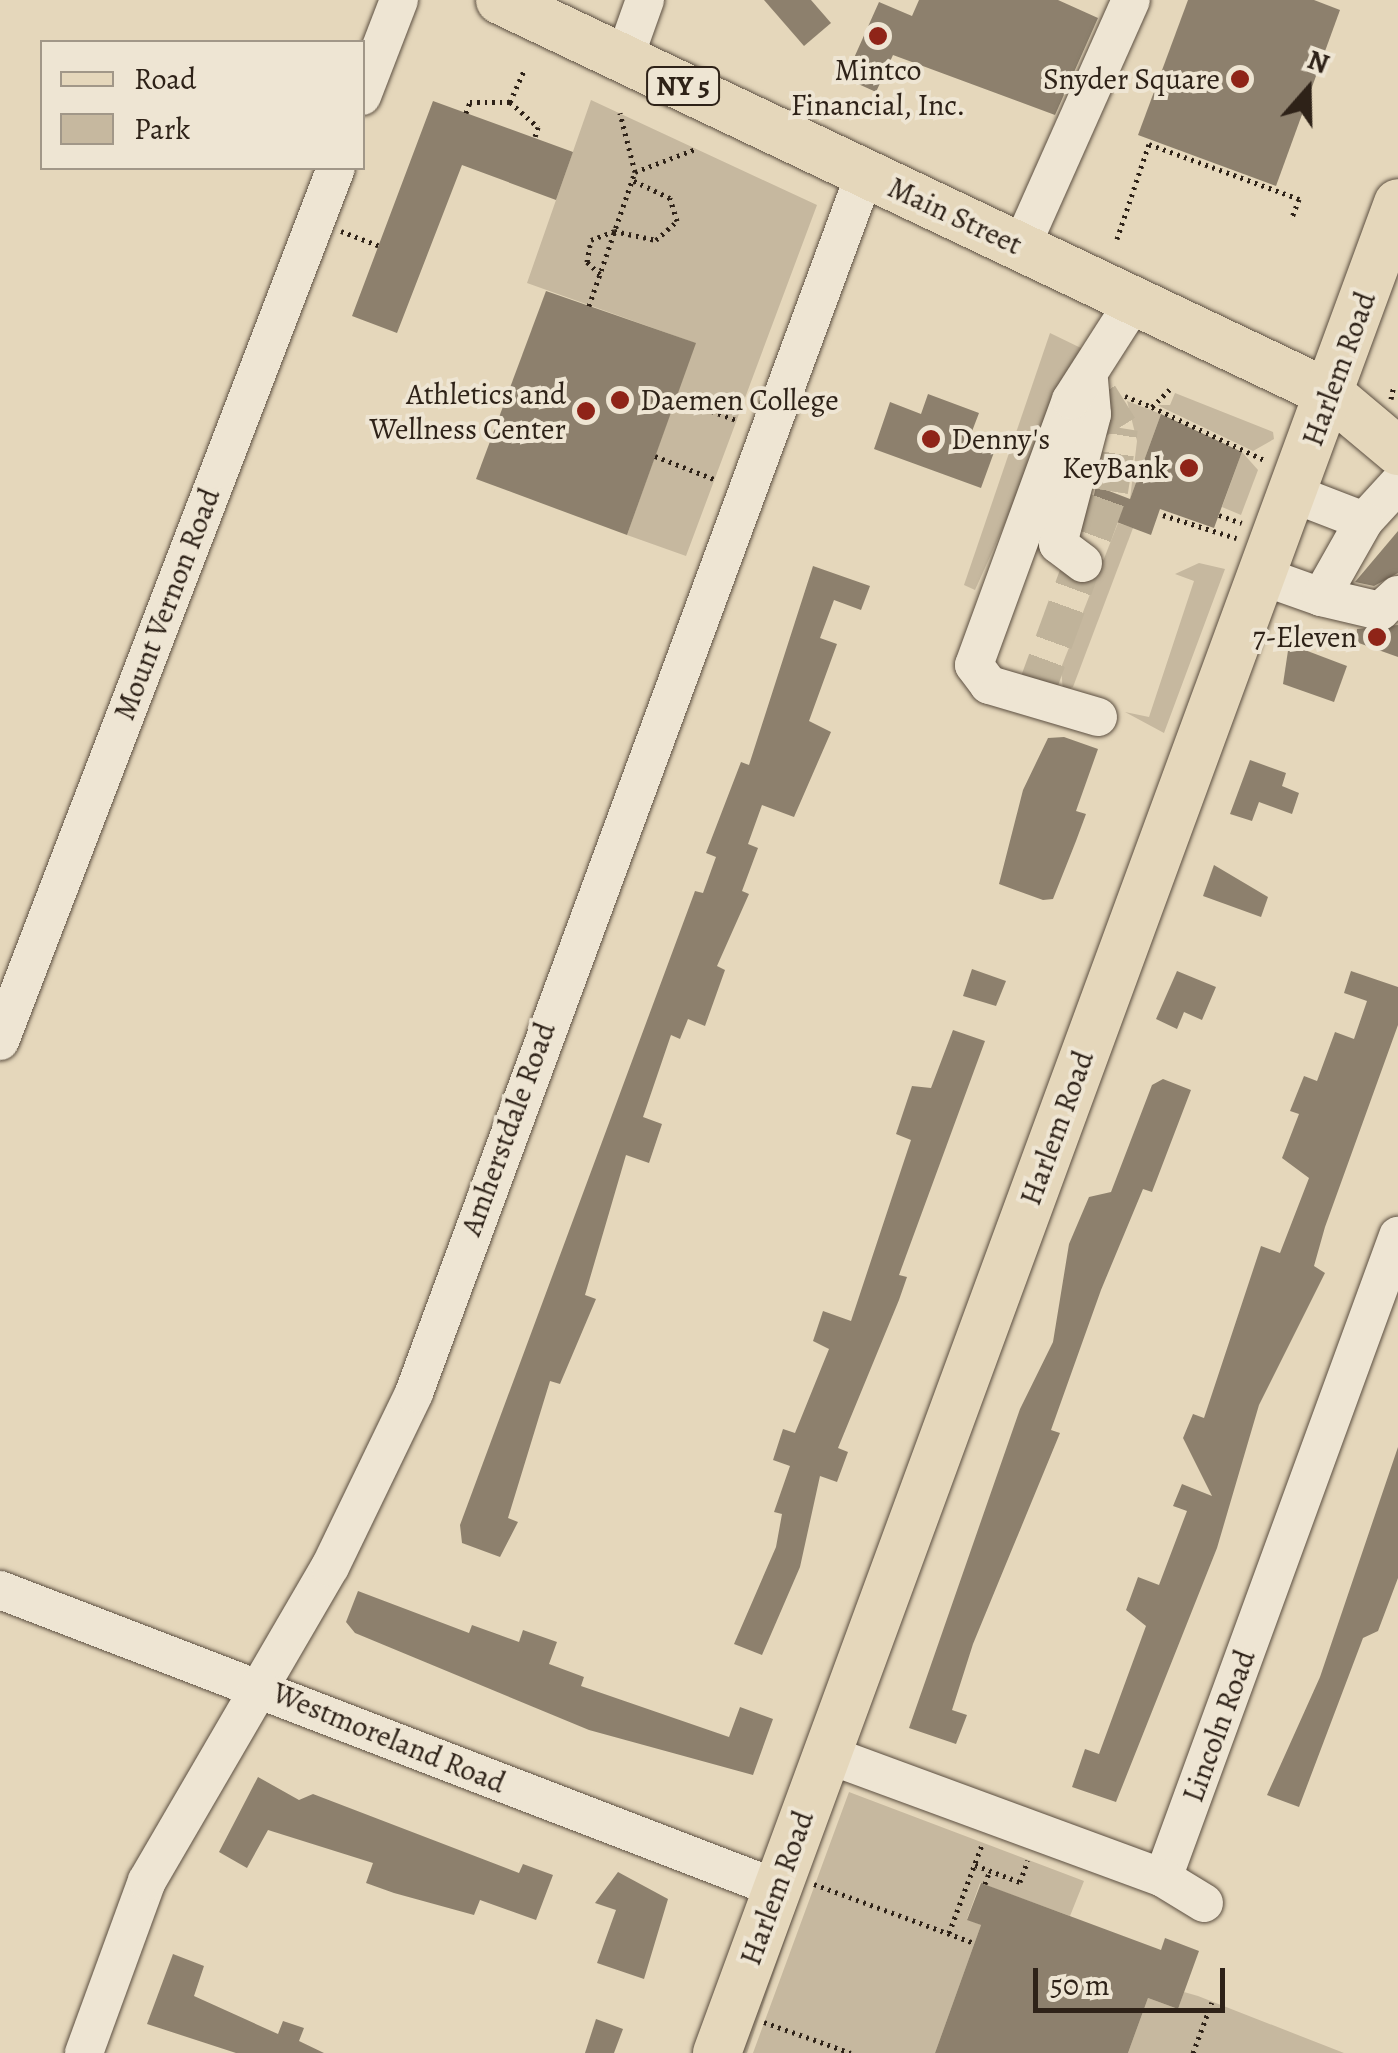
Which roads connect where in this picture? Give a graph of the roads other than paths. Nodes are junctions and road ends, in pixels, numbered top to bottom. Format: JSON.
{"nodes":[{"id":1,"x":399,"y":0,"type":"edge"},
{"id":2,"x":500,"y":0,"type":"edge"},
{"id":3,"x":645,"y":0,"type":"edge"},
{"id":4,"x":1130,"y":0,"type":"edge"},
{"id":5,"x":624,"y":58,"type":"junction"},
{"id":6,"x":365,"y":88,"type":"edge"},
{"id":7,"x":335,"y":170,"type":"edge"},
{"id":8,"x":865,"y":173,"type":"junction"},
{"id":9,"x":1398,"y":203,"type":"edge"},
{"id":10,"x":1021,"y":247,"type":"junction"},
{"id":11,"x":1135,"y":300,"type":"junction"},
{"id":12,"x":1089,"y":380,"type":"junction"},
{"id":13,"x":1330,"y":394,"type":"junction"},
{"id":14,"x":1398,"y":450,"type":"edge"},
{"id":15,"x":1280,"y":478,"type":"junction"},
{"id":16,"x":1398,"y":484,"type":"edge"},
{"id":17,"x":1364,"y":521,"type":"junction"},
{"id":18,"x":1249,"y":557,"type":"junction"},
{"id":19,"x":1083,"y":564,"type":"dead end"},
{"id":20,"x":1398,"y":595,"type":"edge"},
{"id":21,"x":1321,"y":596,"type":"junction"},
{"id":22,"x":1098,"y":717,"type":"dead end"},
{"id":23,"x":0,"y":1042,"type":"edge"},
{"id":24,"x":1398,"y":1236,"type":"edge"},
{"id":25,"x":0,"y":1590,"type":"edge"},
{"id":26,"x":264,"y":1687,"type":"junction"},
{"id":27,"x":826,"y":1754,"type":"junction"},
{"id":28,"x":1163,"y":1878,"type":"junction"},
{"id":29,"x":790,"y":1884,"type":"junction"},
{"id":30,"x":1204,"y":1903,"type":"dead end"},
{"id":31,"x":84,"y":2053,"type":"edge"},
{"id":32,"x":717,"y":2053,"type":"edge"}],
"edges":[{"from":1,"to":6,"type":"street"},
{"from":2,"to":5,"type":"main road","name":"Main Street","number":"NY 5"},
{"from":3,"to":5,"type":"street"},
{"from":4,"to":10,"type":"street"},
{"from":5,"to":8,"type":"main road","name":"Main Street","number":"NY 5"},
{"from":7,"to":23,"type":"street","name":"Mount Vernon Road"},
{"from":8,"to":10,"type":"main road","name":"Main Street","number":"NY 5"},
{"from":8,"to":26,"type":"street","name":"Amherstdale Road"},
{"from":9,"to":13,"type":"main road","name":"Harlem Road"},
{"from":10,"to":11,"type":"main road","name":"Main Street","number":"NY 5"},
{"from":11,"to":12,"type":"street"},
{"from":11,"to":13,"type":"main road","name":"Main Street","number":"NY 5"},
{"from":12,"to":19,"type":"street"},
{"from":12,"to":22,"type":"street"},
{"from":13,"to":14,"type":"main road","name":"Main Street","number":"NY 5"},
{"from":13,"to":15,"type":"main road","name":"Harlem Road"},
{"from":15,"to":17,"type":"street"},
{"from":15,"to":18,"type":"main road","name":"Harlem Road"},
{"from":16,"to":17,"type":"street"},
{"from":17,"to":21,"type":"street"},
{"from":18,"to":21,"type":"street"},
{"from":18,"to":27,"type":"main road","name":"Harlem Road"},
{"from":20,"to":21,"type":"street"},
{"from":24,"to":28,"type":"street","name":"Lincoln Road"},
{"from":25,"to":26,"type":"street","name":"Westmoreland Road"},
{"from":26,"to":29,"type":"street","name":"Westmoreland Road"},
{"from":26,"to":31,"type":"street","name":"Amherstdale Road"},
{"from":27,"to":28,"type":"street"},
{"from":27,"to":29,"type":"main road","name":"Harlem Road"},
{"from":28,"to":30,"type":"street"},
{"from":29,"to":32,"type":"main road","name":"Harlem Road"}]}
